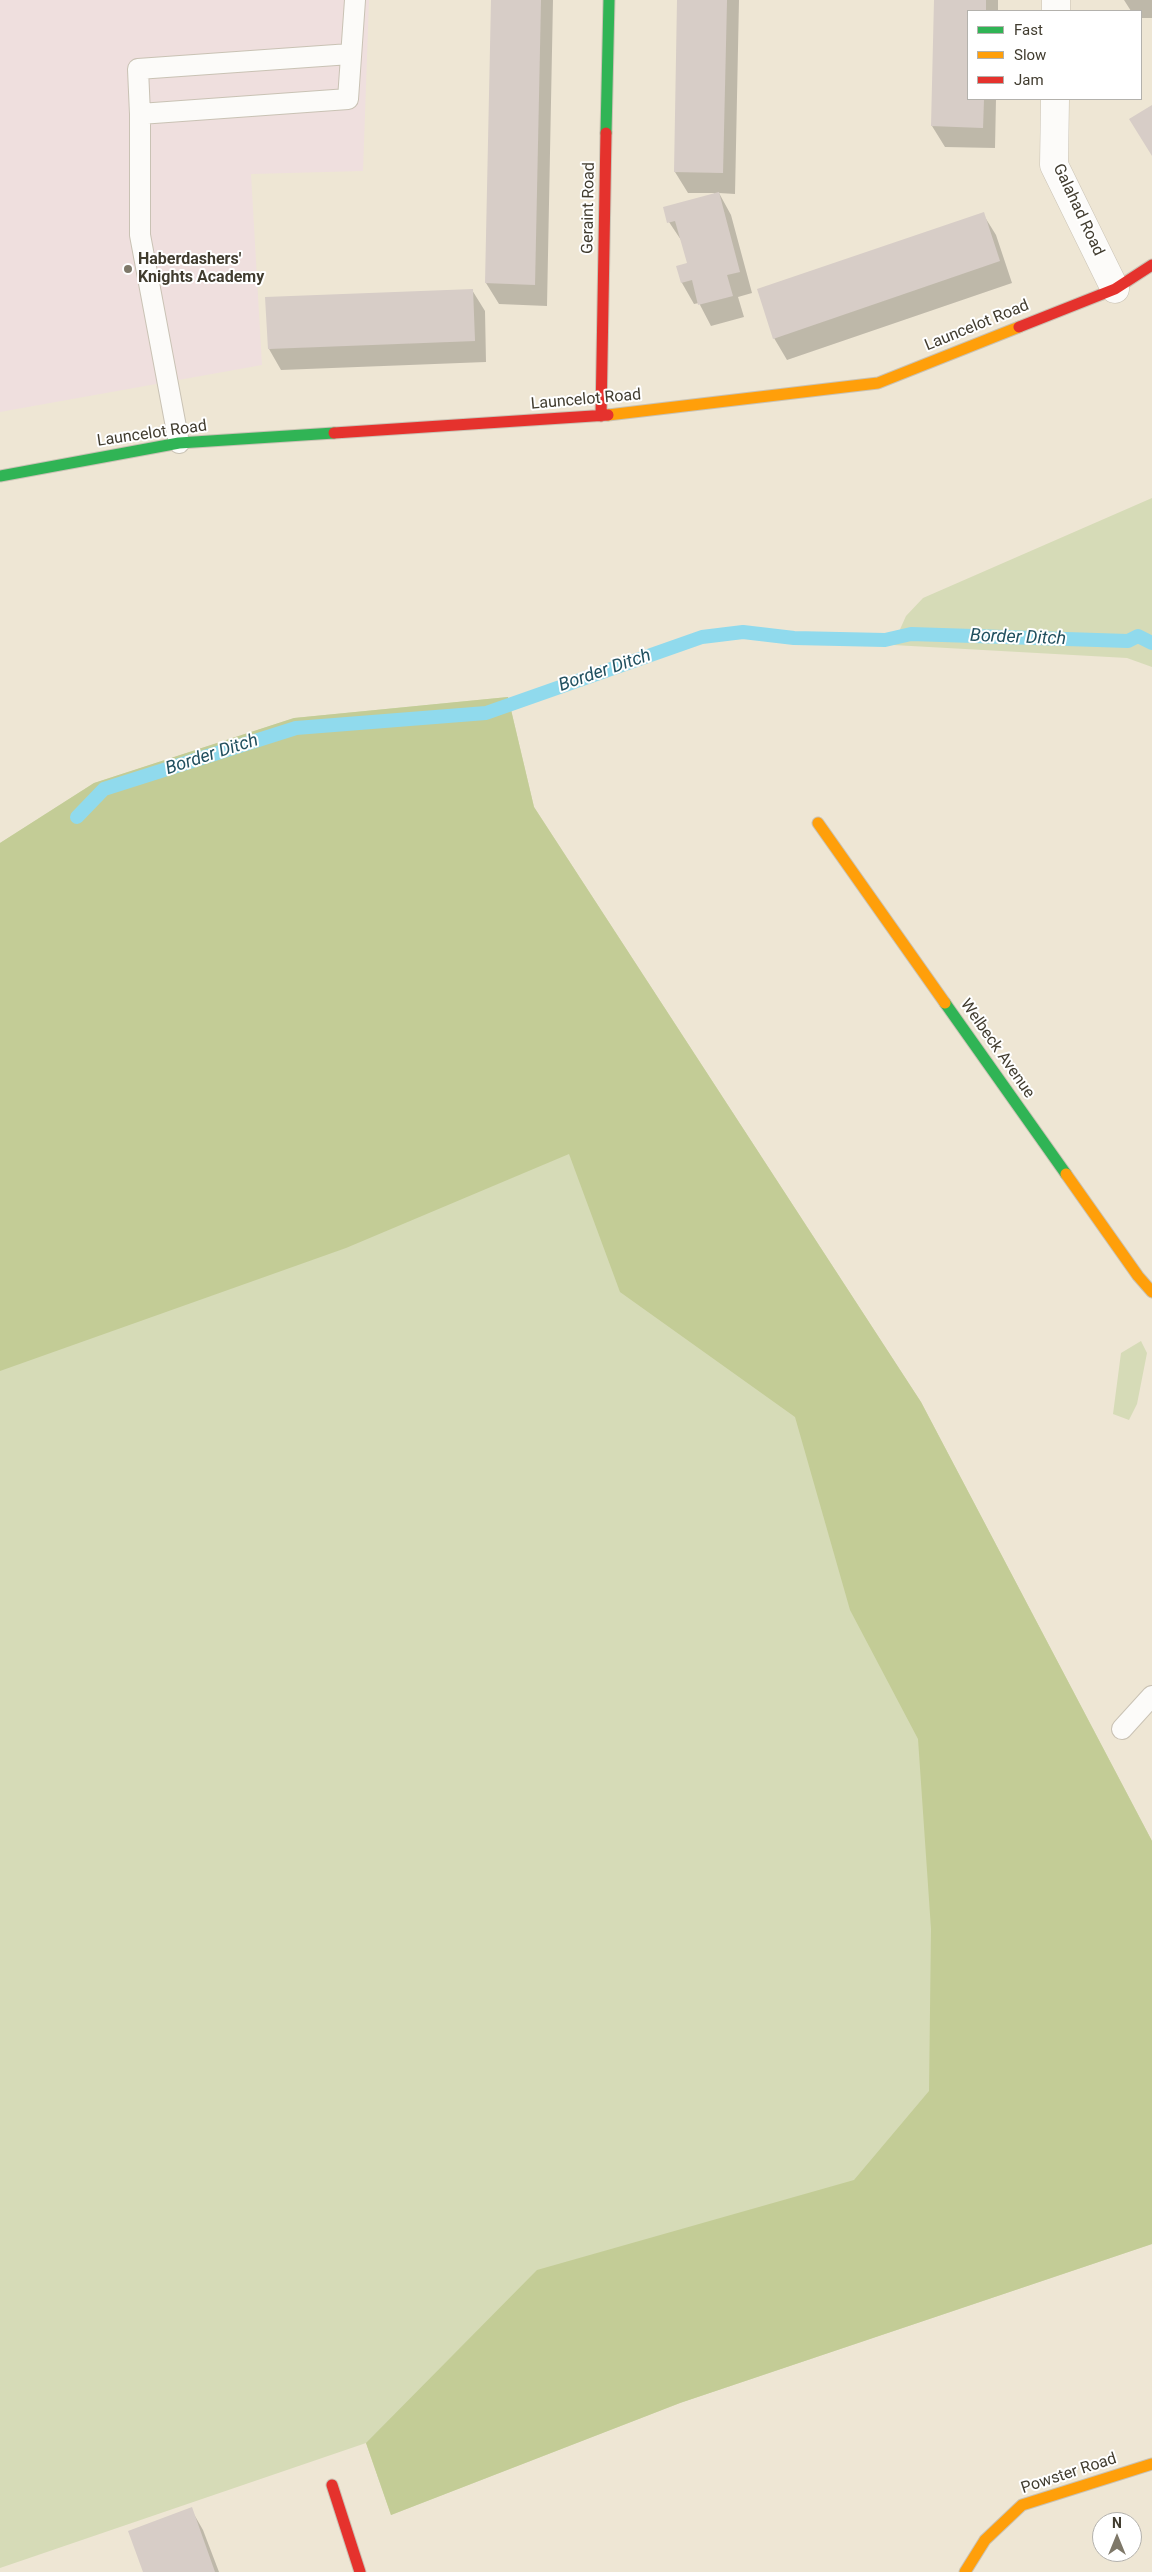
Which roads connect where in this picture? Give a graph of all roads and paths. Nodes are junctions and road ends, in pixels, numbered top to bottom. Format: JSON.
{"nodes":[{"id":1,"x":355,"y":0,"type":"edge"},
{"id":2,"x":610,"y":0,"type":"edge"},
{"id":3,"x":350,"y":54,"type":"junction"},
{"id":4,"x":1055,"y":100,"type":"edge"},
{"id":5,"x":140,"y":114,"type":"junction"},
{"id":6,"x":1152,"y":265,"type":"edge"},
{"id":7,"x":1115,"y":289,"type":"junction"},
{"id":8,"x":601,"y":416,"type":"junction"},
{"id":9,"x":179,"y":443,"type":"junction"},
{"id":10,"x":0,"y":476,"type":"edge"},
{"id":11,"x":818,"y":823,"type":"dead end"},
{"id":12,"x":1152,"y":1292,"type":"edge"},
{"id":13,"x":1152,"y":1696,"type":"edge"},
{"id":14,"x":1122,"y":1728,"type":"dead end"},
{"id":15,"x":1152,"y":2464,"type":"edge"},
{"id":16,"x":332,"y":2485,"type":"dead end"},
{"id":17,"x":360,"y":2572,"type":"edge"},
{"id":18,"x":965,"y":2572,"type":"edge"}],
"edges":[{"from":1,"to":3,"type":"lane"},
{"from":2,"to":8,"type":"street","name":"Geraint Road"},
{"from":3,"to":5,"type":"lane"},
{"from":3,"to":5,"type":"lane"},
{"from":4,"to":7,"type":"street","name":"Galahad Road"},
{"from":5,"to":9,"type":"lane"},
{"from":6,"to":7,"type":"street","name":"Launcelot Road"},
{"from":7,"to":8,"type":"street","name":"Launcelot Road"},
{"from":8,"to":9,"type":"street","name":"Launcelot Road"},
{"from":9,"to":10,"type":"street","name":"Launcelot Road"},
{"from":11,"to":12,"type":"street","name":"Welbeck Avenue"},
{"from":13,"to":14,"type":"lane"},
{"from":15,"to":18,"type":"street","name":"Powster Road"},
{"from":16,"to":17,"type":"street"}]}
